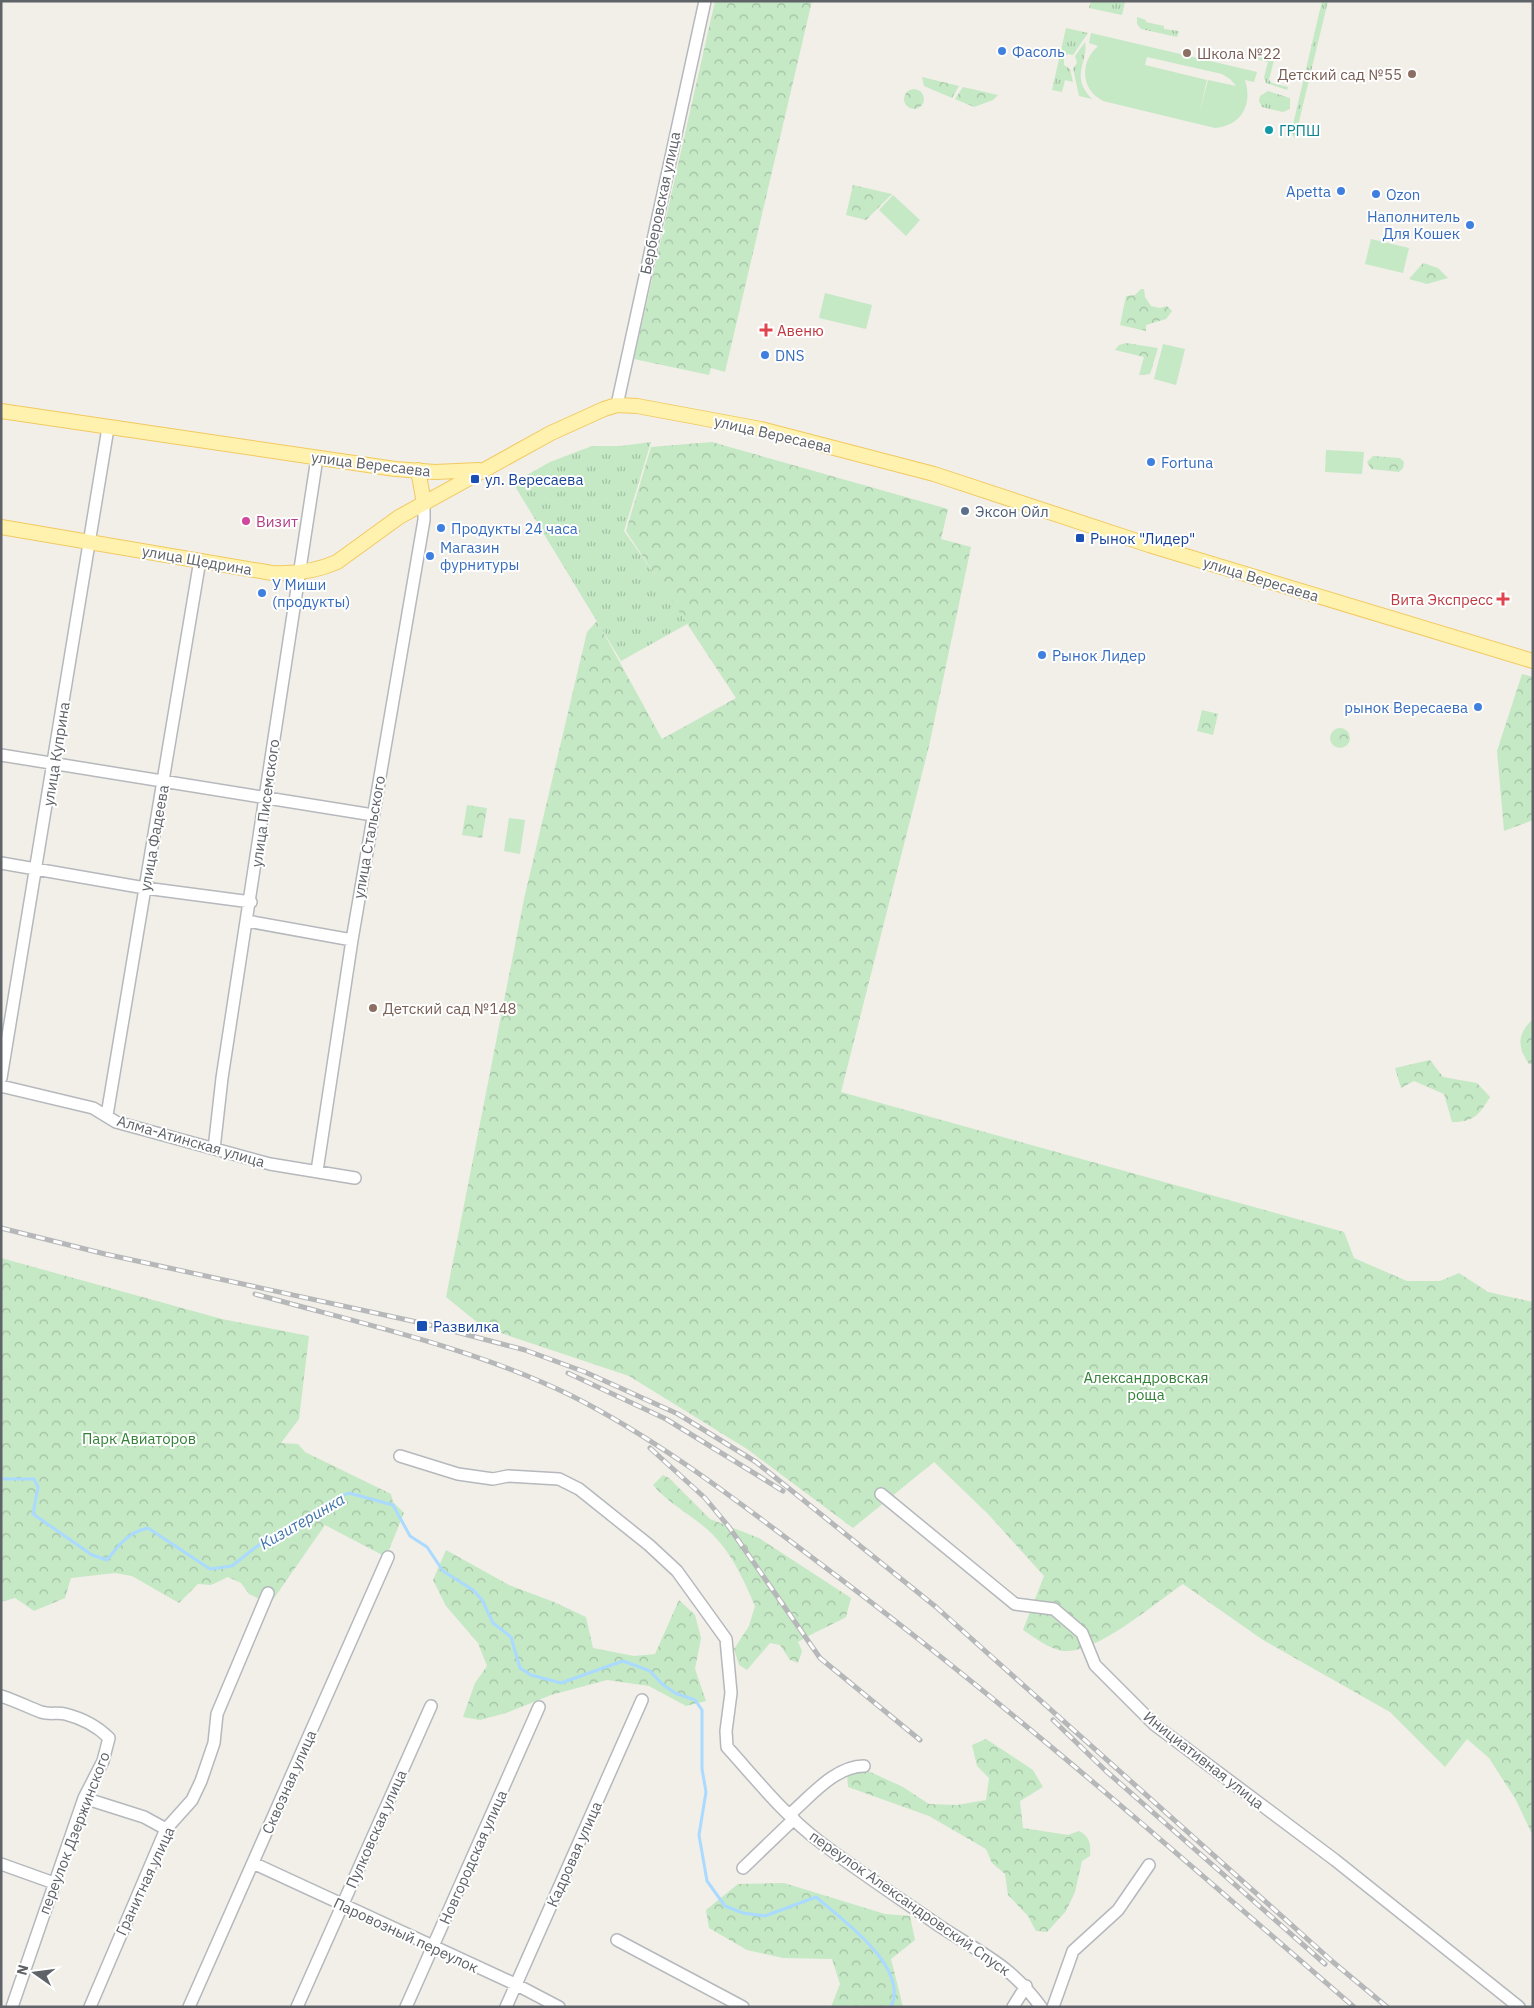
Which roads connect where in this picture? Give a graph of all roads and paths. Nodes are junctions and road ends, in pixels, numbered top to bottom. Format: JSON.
{"nodes":[{"id":1,"x":705,"y":1,"type":"edge"},
{"id":2,"x":617,"y":406,"type":"junction"},
{"id":3,"x":1,"y":411,"type":"edge"},
{"id":4,"x":108,"y":428,"type":"junction"},
{"id":5,"x":317,"y":458,"type":"junction"},
{"id":6,"x":485,"y":469,"type":"junction"},
{"id":7,"x":418,"y":470,"type":"junction"},
{"id":8,"x":424,"y":503,"type":"junction"},
{"id":9,"x":1,"y":527,"type":"edge"},
{"id":10,"x":90,"y":542,"type":"junction"},
{"id":11,"x":200,"y":560,"type":"junction"},
{"id":12,"x":298,"y":572,"type":"junction"},
{"id":13,"x":1533,"y":661,"type":"edge"},
{"id":14,"x":1,"y":755,"type":"edge"},
{"id":15,"x":54,"y":764,"type":"junction"},
{"id":16,"x":163,"y":781,"type":"junction"},
{"id":17,"x":265,"y":798,"type":"junction"},
{"id":18,"x":373,"y":815,"type":"junction"},
{"id":19,"x":1,"y":863,"type":"edge"},
{"id":20,"x":36,"y":869,"type":"junction"},
{"id":21,"x":145,"y":888,"type":"junction"},
{"id":22,"x":251,"y":902,"type":"junction"},
{"id":23,"x":247,"y":921,"type":"junction"},
{"id":24,"x":352,"y":940,"type":"junction"},
{"id":25,"x":1,"y":1078,"type":"edge"},
{"id":26,"x":1,"y":1086,"type":"edge"},
{"id":27,"x":107,"y":1115,"type":"junction"},
{"id":28,"x":214,"y":1149,"type":"junction"},
{"id":29,"x":317,"y":1171,"type":"junction"},
{"id":30,"x":355,"y":1178,"type":"dead end"},
{"id":31,"x":400,"y":1456,"type":"dead end"},
{"id":32,"x":880,"y":1494,"type":"dead end"},
{"id":33,"x":388,"y":1557,"type":"dead end"},
{"id":34,"x":268,"y":1593,"type":"dead end"},
{"id":35,"x":1,"y":1696,"type":"edge"},
{"id":36,"x":642,"y":1700,"type":"dead end"},
{"id":37,"x":432,"y":1706,"type":"dead end"},
{"id":38,"x":539,"y":1708,"type":"dead end"},
{"id":39,"x":864,"y":1766,"type":"dead end"},
{"id":40,"x":84,"y":1798,"type":"junction"},
{"id":41,"x":792,"y":1817,"type":"junction"},
{"id":42,"x":166,"y":1829,"type":"junction"},
{"id":43,"x":1,"y":1864,"type":"edge"},
{"id":44,"x":253,"y":1864,"type":"junction"},
{"id":45,"x":1149,"y":1864,"type":"dead end"},
{"id":46,"x":743,"y":1868,"type":"dead end"},
{"id":47,"x":54,"y":1884,"type":"junction"},
{"id":48,"x":342,"y":1905,"type":"junction"},
{"id":49,"x":617,"y":1940,"type":"dead end"},
{"id":50,"x":433,"y":1948,"type":"junction"},
{"id":51,"x":515,"y":1984,"type":"junction"},
{"id":52,"x":1026,"y":1986,"type":"junction"},
{"id":53,"x":742,"y":2006,"type":"edge"},
{"id":54,"x":12,"y":2007,"type":"edge"},
{"id":55,"x":90,"y":2007,"type":"edge"},
{"id":56,"x":189,"y":2007,"type":"edge"},
{"id":57,"x":298,"y":2007,"type":"edge"},
{"id":58,"x":406,"y":2007,"type":"edge"},
{"id":59,"x":506,"y":2007,"type":"edge"},
{"id":60,"x":559,"y":2007,"type":"edge"},
{"id":61,"x":1013,"y":2007,"type":"edge"},
{"id":62,"x":1041,"y":2007,"type":"edge"},
{"id":63,"x":1053,"y":2007,"type":"edge"},
{"id":64,"x":1519,"y":2007,"type":"edge"}],
"edges":[{"from":1,"to":2,"type":"street","name":"Берберовская улица"},
{"from":2,"to":6,"type":"main road","name":"улица Вересаева"},
{"from":2,"to":13,"type":"main road","name":"улица Вересаева"},
{"from":3,"to":4,"type":"main road","name":"улица Вересаева"},
{"from":4,"to":5,"type":"main road","name":"улица Вересаева"},
{"from":4,"to":10,"type":"street","name":"улица Куприна"},
{"from":5,"to":7,"type":"main road","name":"улица Вересаева"},
{"from":5,"to":12,"type":"street","name":"улица Писемского"},
{"from":6,"to":7,"type":"main road","name":"улица Вересаева"},
{"from":6,"to":8,"type":"main road","name":"улица Щедрина"},
{"from":7,"to":8,"type":"main road"},
{"from":8,"to":12,"type":"main road","name":"улица Щедрина"},
{"from":8,"to":18,"type":"street","name":"улица Стальского"},
{"from":9,"to":10,"type":"main road","name":"улица Щедрина"},
{"from":10,"to":11,"type":"main road","name":"улица Щедрина"},
{"from":10,"to":15,"type":"street","name":"улица Куприна"},
{"from":11,"to":12,"type":"main road","name":"улица Щедрина"},
{"from":11,"to":16,"type":"street","name":"улица Фадеева"},
{"from":12,"to":17,"type":"street","name":"улица Писемского"},
{"from":14,"to":15,"type":"street"},
{"from":15,"to":16,"type":"street"},
{"from":15,"to":20,"type":"street","name":"улица Куприна"},
{"from":16,"to":17,"type":"street"},
{"from":16,"to":21,"type":"street","name":"улица Фадеева"},
{"from":17,"to":18,"type":"street"},
{"from":17,"to":22,"type":"street","name":"улица Писемского"},
{"from":18,"to":24,"type":"street","name":"улица Стальского"},
{"from":19,"to":20,"type":"street"},
{"from":20,"to":21,"type":"street"},
{"from":20,"to":25,"type":"street","name":"улица Куприна"},
{"from":21,"to":22,"type":"street"},
{"from":21,"to":27,"type":"street","name":"улица Фадеева"},
{"from":22,"to":23,"type":"street","name":"улица Писемского"},
{"from":23,"to":24,"type":"street"},
{"from":23,"to":28,"type":"street","name":"улица Писемского"},
{"from":24,"to":29,"type":"street","name":"улица Стальского"},
{"from":26,"to":27,"type":"street","name":"Алма-Атинская улица"},
{"from":27,"to":28,"type":"street","name":"Алма-Атинская улица"},
{"from":28,"to":29,"type":"street","name":"Алма-Атинская улица"},
{"from":29,"to":30,"type":"street","name":"Алма-Атинская улица"},
{"from":31,"to":41,"type":"street","name":"переулок Александровский Спуск"},
{"from":32,"to":64,"type":"street","name":"Инициативная улица"},
{"from":33,"to":44,"type":"street","name":"Сквозная улица"},
{"from":34,"to":42,"type":"street","name":"Гранитная улица"},
{"from":35,"to":40,"type":"street","name":"переулок Дзержинского"},
{"from":36,"to":51,"type":"street","name":"Кадровая улица"},
{"from":37,"to":48,"type":"street","name":"Пулковская улица"},
{"from":38,"to":50,"type":"street","name":"Новгородская улица"},
{"from":39,"to":41,"type":"street"},
{"from":40,"to":42,"type":"street"},
{"from":40,"to":47,"type":"street","name":"переулок Дзержинского"},
{"from":41,"to":46,"type":"street"},
{"from":41,"to":52,"type":"street","name":"переулок Александровский Спуск"},
{"from":42,"to":55,"type":"street","name":"Гранитная улица"},
{"from":43,"to":47,"type":"street"},
{"from":44,"to":48,"type":"street","name":"Паровозный переулок"},
{"from":44,"to":56,"type":"street","name":"Сквозная улица"},
{"from":45,"to":63,"type":"street"},
{"from":47,"to":54,"type":"street","name":"переулок Дзержинского"},
{"from":48,"to":50,"type":"street","name":"Паровозный переулок"},
{"from":48,"to":57,"type":"street","name":"Пулковская улица"},
{"from":49,"to":53,"type":"street"},
{"from":50,"to":51,"type":"street","name":"Паровозный переулок"},
{"from":50,"to":58,"type":"street","name":"Новгородская улица"},
{"from":51,"to":59,"type":"street","name":"Кадровая улица"},
{"from":51,"to":60,"type":"street","name":"Паровозный переулок"},
{"from":52,"to":61,"type":"street","name":"переулок Александровский Спуск"},
{"from":52,"to":62,"type":"street","name":"переулок Александровский Спуск"}]}
